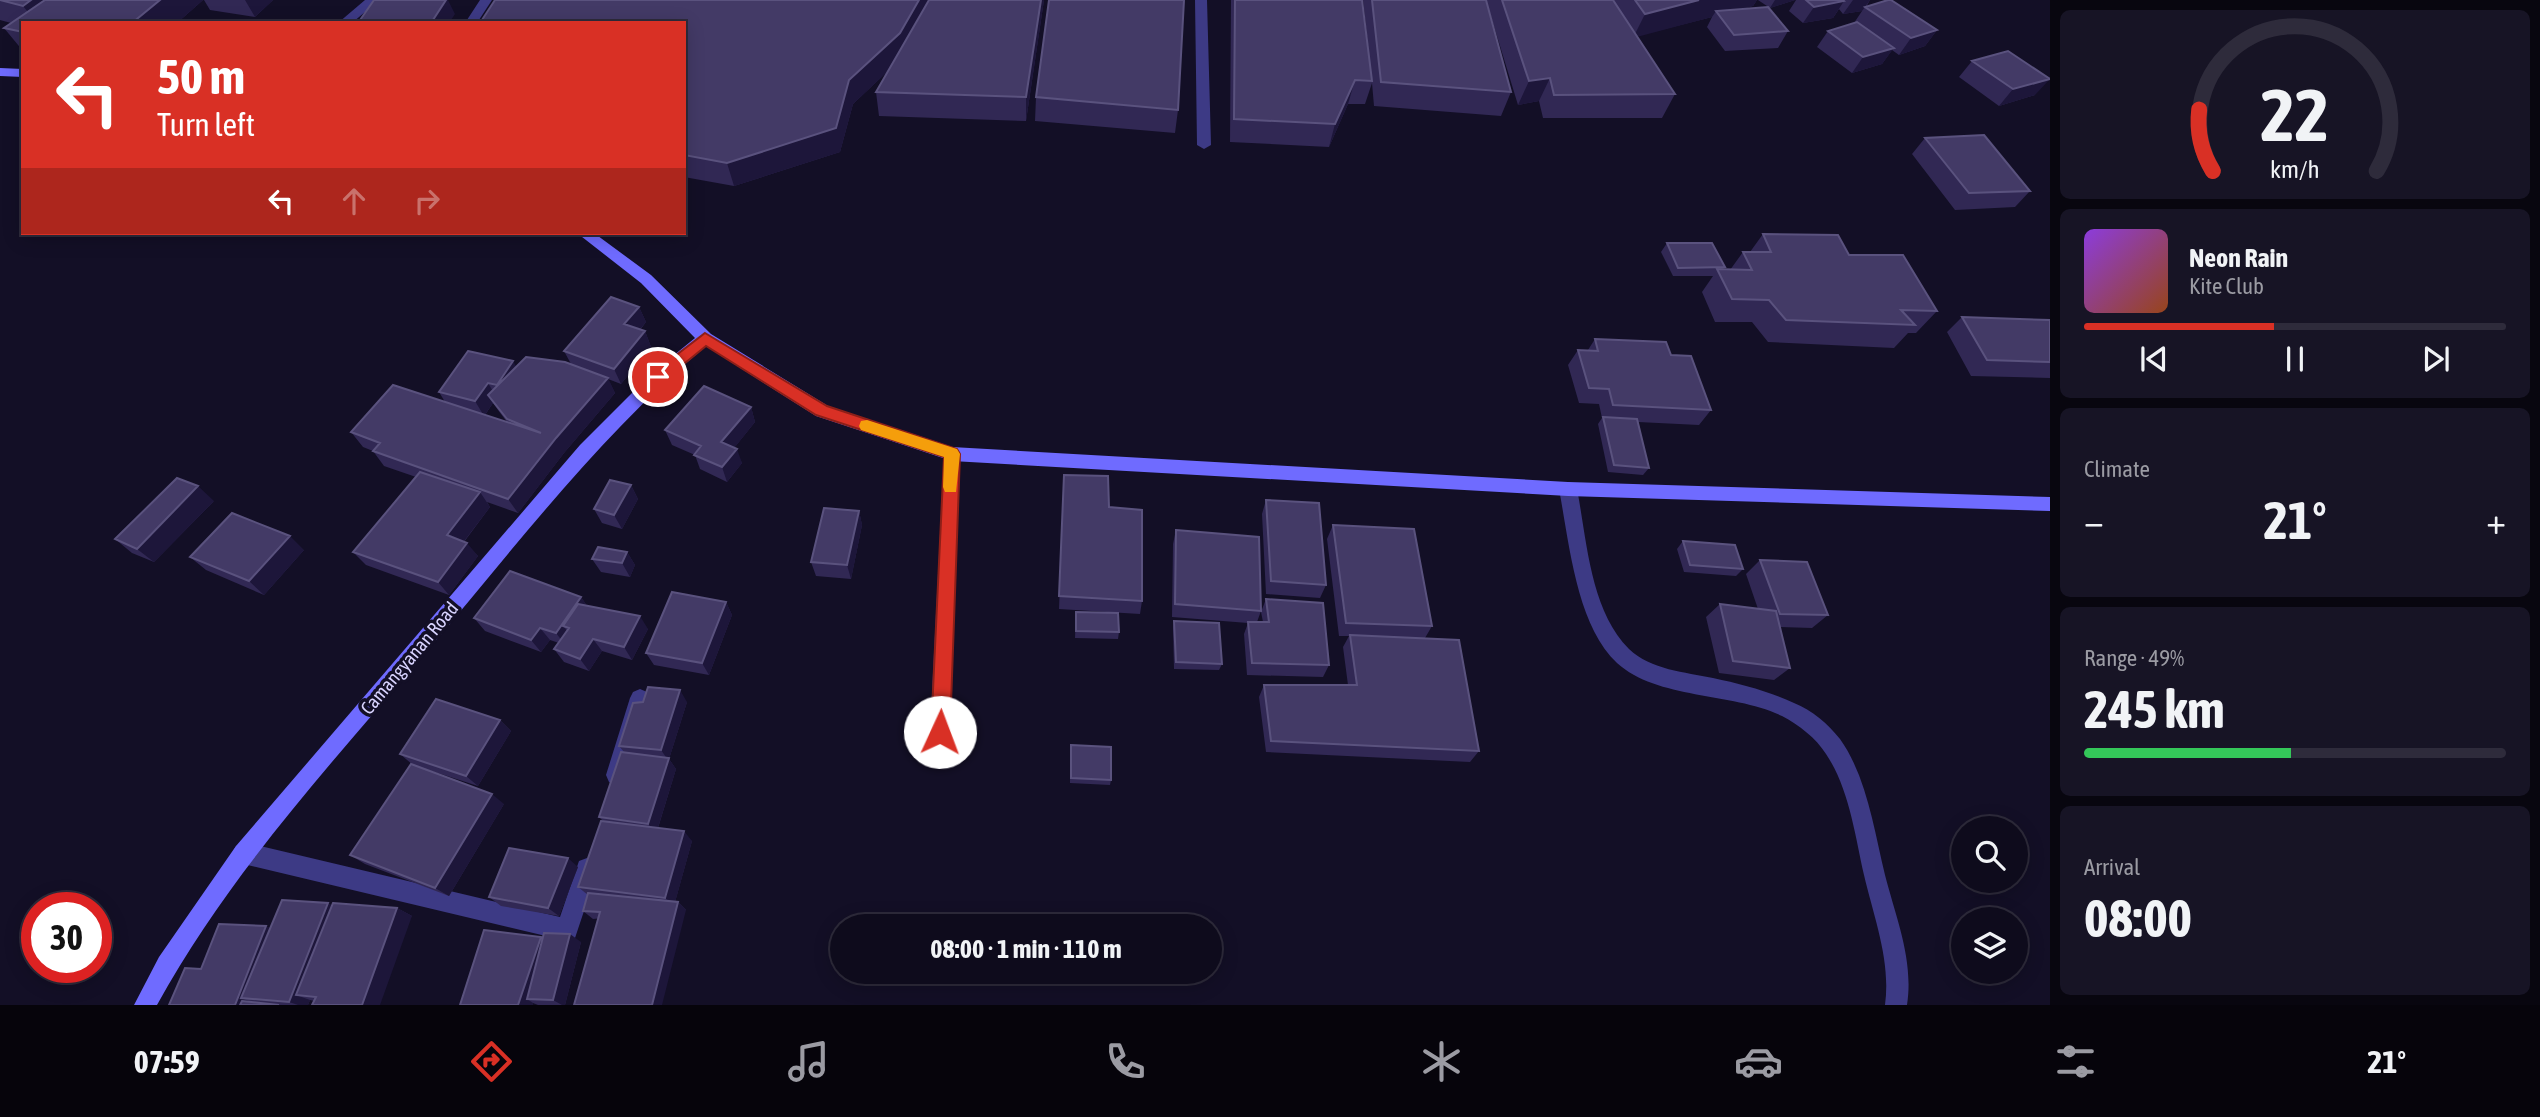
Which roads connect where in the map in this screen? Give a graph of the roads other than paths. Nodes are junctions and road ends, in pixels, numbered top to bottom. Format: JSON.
{"nodes":[{"id":1,"x":373,"y":0,"type":"edge"},
{"id":2,"x":486,"y":0,"type":"edge"},
{"id":3,"x":1201,"y":0,"type":"edge"},
{"id":4,"x":347,"y":21,"type":"edge"},
{"id":5,"x":472,"y":21,"type":"edge"},
{"id":6,"x":0,"y":72,"type":"edge"},
{"id":7,"x":21,"y":73,"type":"edge"},
{"id":8,"x":1204,"y":145,"type":"dead end"},
{"id":9,"x":587,"y":235,"type":"edge"},
{"id":10,"x":705,"y":338,"type":"junction"},
{"id":11,"x":952,"y":454,"type":"junction"},
{"id":12,"x":1568,"y":489,"type":"junction"},
{"id":13,"x":2050,"y":504,"type":"edge"},
{"id":14,"x":640,"y":698,"type":"dead end"},
{"id":15,"x":940,"y":732,"type":"dead end"},
{"id":16,"x":608,"y":801,"type":"edge"},
{"id":17,"x":592,"y":852,"type":"edge"},
{"id":18,"x":243,"y":853,"type":"junction"},
{"id":19,"x":145,"y":1005,"type":"edge"},
{"id":20,"x":1896,"y":1005,"type":"edge"}],
"edges":[{"from":1,"to":4,"type":"street"},
{"from":2,"to":5,"type":"street"},
{"from":3,"to":8,"type":"street"},
{"from":6,"to":7,"type":"street"},
{"from":9,"to":10,"type":"street"},
{"from":10,"to":11,"type":"street"},
{"from":10,"to":18,"type":"street","name":"Camangyanan Road"},
{"from":11,"to":12,"type":"street"},
{"from":11,"to":15,"type":"street"},
{"from":12,"to":13,"type":"street"},
{"from":12,"to":20,"type":"street"},
{"from":14,"to":16,"type":"street"},
{"from":17,"to":18,"type":"street"},
{"from":18,"to":19,"type":"street","name":"Camangyanan Road"}]}
